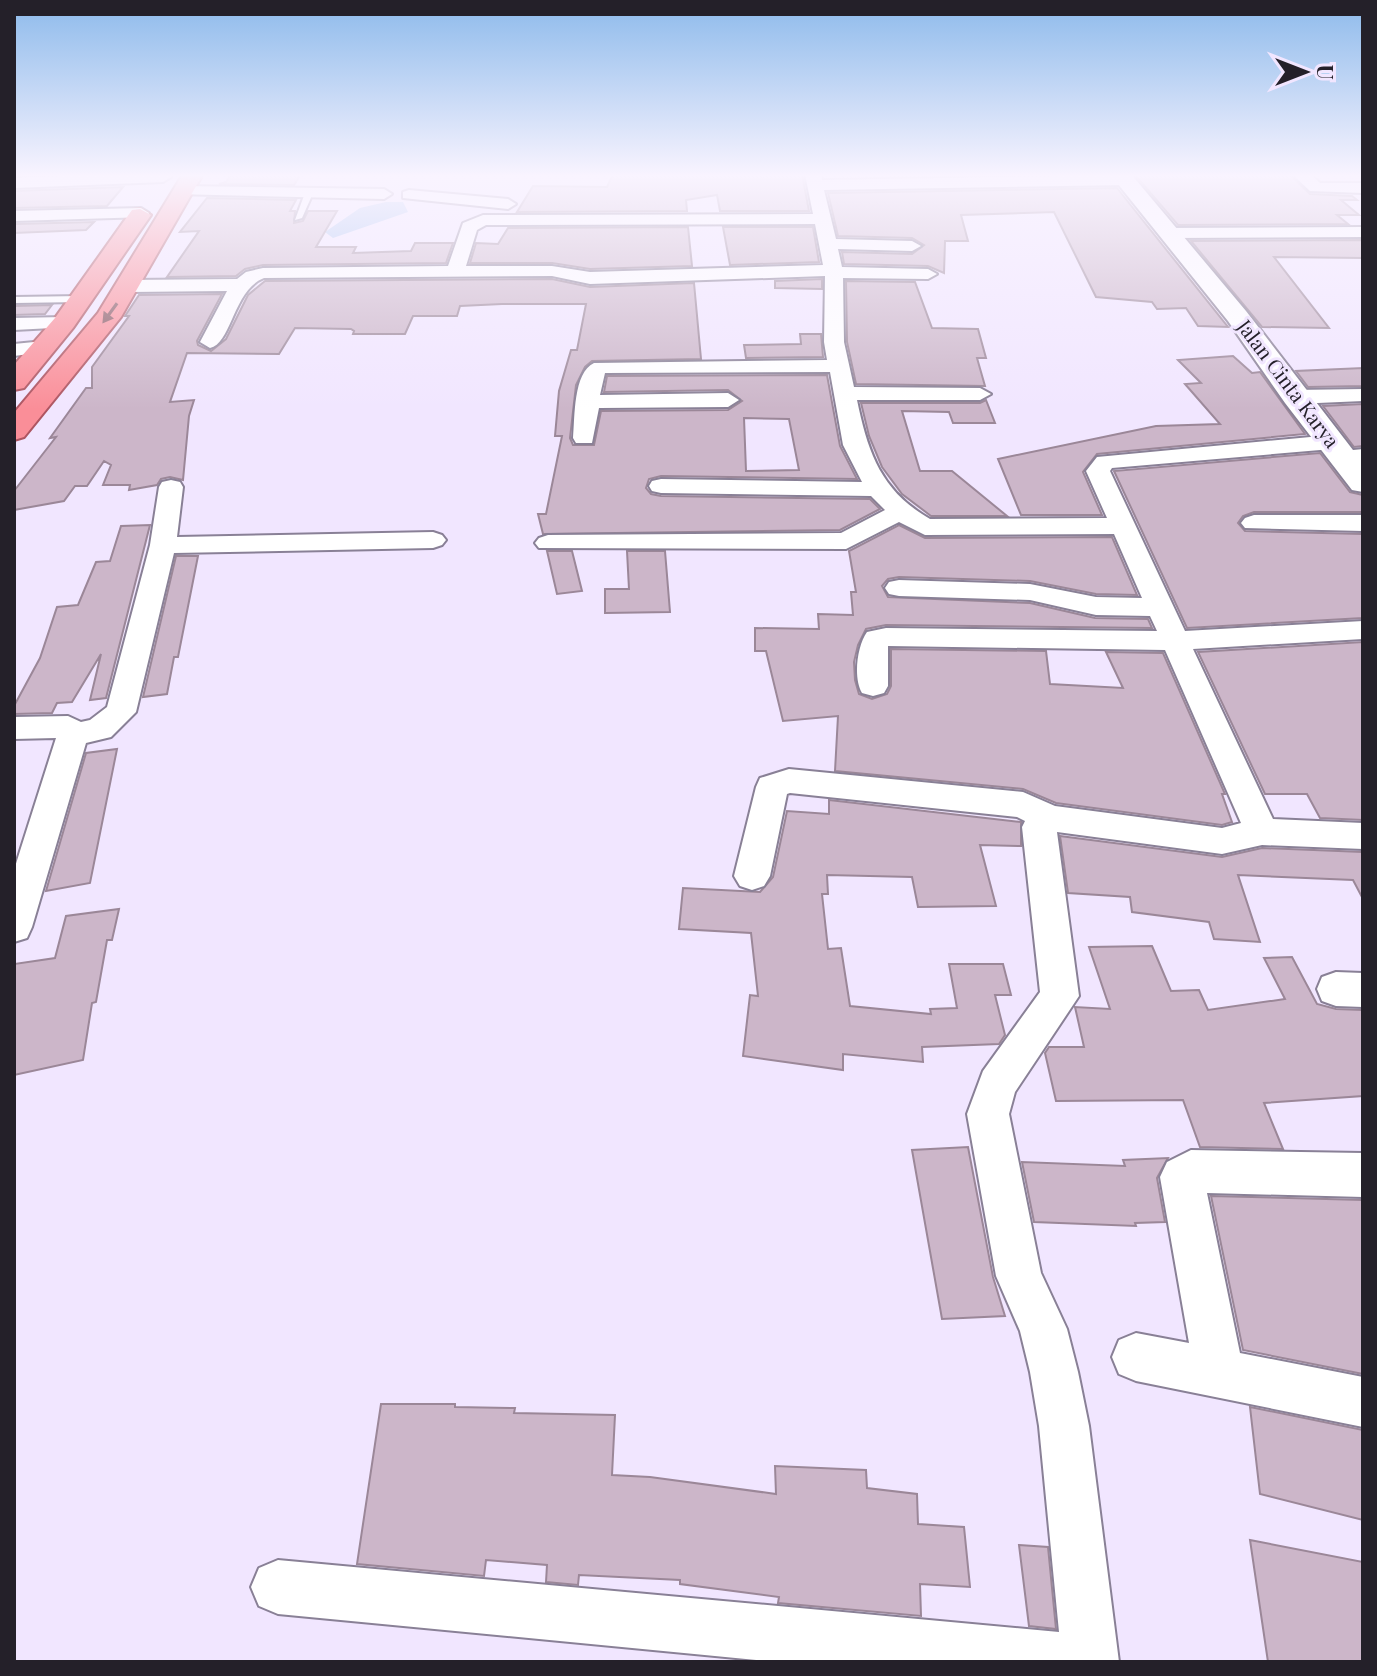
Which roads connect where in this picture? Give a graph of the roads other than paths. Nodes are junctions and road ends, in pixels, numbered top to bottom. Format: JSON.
{"nodes":[{"id":1,"x":120,"y":252,"type":"edge"},
{"id":2,"x":138,"y":252,"type":"edge"},
{"id":3,"x":462,"y":252,"type":"edge"},
{"id":4,"x":831,"y":252,"type":"edge"},
{"id":5,"x":1185,"y":252,"type":"edge"},
{"id":6,"x":455,"y":271,"type":"junction"},
{"id":7,"x":834,"y":271,"type":"junction"},
{"id":8,"x":928,"y":274,"type":"dead end"},
{"id":9,"x":241,"y":285,"type":"junction"},
{"id":10,"x":129,"y":286,"type":"junction"},
{"id":11,"x":81,"y":299,"type":"junction"},
{"id":12,"x":14,"y":300,"type":"edge"},
{"id":13,"x":64,"y":323,"type":"junction"},
{"id":14,"x":14,"y":324,"type":"edge"},
{"id":15,"x":210,"y":342,"type":"dead end"},
{"id":16,"x":44,"y":347,"type":"junction"},
{"id":17,"x":14,"y":350,"type":"edge"},
{"id":18,"x":839,"y":366,"type":"junction"},
{"id":19,"x":14,"y":382,"type":"edge"},
{"id":20,"x":845,"y":393,"type":"junction"},
{"id":21,"x":980,"y":394,"type":"dead end"},
{"id":22,"x":1363,"y":395,"type":"edge"},
{"id":23,"x":1295,"y":397,"type":"junction"},
{"id":24,"x":728,"y":400,"type":"dead end"},
{"id":25,"x":589,"y":402,"type":"junction"},
{"id":26,"x":14,"y":431,"type":"edge"},
{"id":27,"x":584,"y":438,"type":"dead end"},
{"id":28,"x":1346,"y":452,"type":"edge"},
{"id":29,"x":1363,"y":483,"type":"edge"},
{"id":30,"x":661,"y":486,"type":"dead end"},
{"id":31,"x":171,"y":487,"type":"dead end"},
{"id":32,"x":878,"y":489,"type":"junction"},
{"id":33,"x":898,"y":511,"type":"junction"},
{"id":34,"x":1254,"y":523,"type":"dead end"},
{"id":35,"x":1363,"y":523,"type":"edge"},
{"id":36,"x":1123,"y":526,"type":"junction"},
{"id":37,"x":433,"y":540,"type":"dead end"},
{"id":38,"x":548,"y":543,"type":"dead end"},
{"id":39,"x":163,"y":545,"type":"junction"},
{"id":40,"x":899,"y":588,"type":"dead end"},
{"id":41,"x":1161,"y":607,"type":"junction"},
{"id":42,"x":1363,"y":630,"type":"edge"},
{"id":43,"x":1177,"y":641,"type":"junction"},
{"id":44,"x":873,"y":686,"type":"dead end"},
{"id":45,"x":14,"y":728,"type":"edge"},
{"id":46,"x":73,"y":735,"type":"junction"},
{"id":47,"x":1049,"y":818,"type":"junction"},
{"id":48,"x":1262,"y":832,"type":"junction"},
{"id":49,"x":1363,"y":836,"type":"edge"},
{"id":50,"x":752,"y":876,"type":"dead end"},
{"id":51,"x":14,"y":927,"type":"edge"},
{"id":52,"x":1363,"y":1175,"type":"edge"},
{"id":53,"x":1136,"y":1357,"type":"dead end"},
{"id":54,"x":1219,"y":1372,"type":"junction"},
{"id":55,"x":1363,"y":1402,"type":"edge"},
{"id":56,"x":278,"y":1587,"type":"dead end"},
{"id":57,"x":1078,"y":1662,"type":"edge"},
{"id":58,"x":1091,"y":1662,"type":"edge"}],
"edges":[{"from":1,"to":11,"type":"highway"},
{"from":2,"to":10,"type":"highway"},
{"from":3,"to":6,"type":"street"},
{"from":4,"to":7,"type":"street"},
{"from":5,"to":23,"type":"street","name":"Jalan Cinta Karya"},
{"from":6,"to":7,"type":"street"},
{"from":6,"to":9,"type":"street"},
{"from":7,"to":8,"type":"street"},
{"from":7,"to":18,"type":"street"},
{"from":9,"to":10,"type":"street"},
{"from":9,"to":15,"type":"street"},
{"from":10,"to":26,"type":"highway","one_way":true},
{"from":11,"to":12,"type":"lane"},
{"from":11,"to":13,"type":"highway"},
{"from":13,"to":14,"type":"street"},
{"from":13,"to":16,"type":"highway"},
{"from":16,"to":17,"type":"street"},
{"from":16,"to":19,"type":"highway"},
{"from":18,"to":20,"type":"street"},
{"from":18,"to":25,"type":"street"},
{"from":20,"to":21,"type":"street"},
{"from":20,"to":32,"type":"street"},
{"from":22,"to":23,"type":"street"},
{"from":23,"to":28,"type":"street","name":"Jalan Cinta Karya"},
{"from":24,"to":25,"type":"street"},
{"from":25,"to":27,"type":"street"},
{"from":28,"to":29,"type":"street","name":"Jalan Cinta Karya"},
{"from":28,"to":36,"type":"street"},
{"from":30,"to":32,"type":"street"},
{"from":31,"to":39,"type":"street"},
{"from":32,"to":33,"type":"street"},
{"from":33,"to":36,"type":"street"},
{"from":33,"to":38,"type":"street"},
{"from":34,"to":35,"type":"street"},
{"from":36,"to":41,"type":"street"},
{"from":37,"to":39,"type":"street"},
{"from":39,"to":46,"type":"street"},
{"from":40,"to":41,"type":"street"},
{"from":41,"to":43,"type":"street"},
{"from":42,"to":43,"type":"street"},
{"from":43,"to":44,"type":"street"},
{"from":43,"to":48,"type":"street"},
{"from":45,"to":46,"type":"street"},
{"from":46,"to":51,"type":"street"},
{"from":47,"to":48,"type":"street"},
{"from":47,"to":50,"type":"street"},
{"from":47,"to":58,"type":"street"},
{"from":48,"to":49,"type":"street"},
{"from":52,"to":54,"type":"street"},
{"from":53,"to":54,"type":"street"},
{"from":54,"to":55,"type":"street"},
{"from":56,"to":57,"type":"street"}]}
